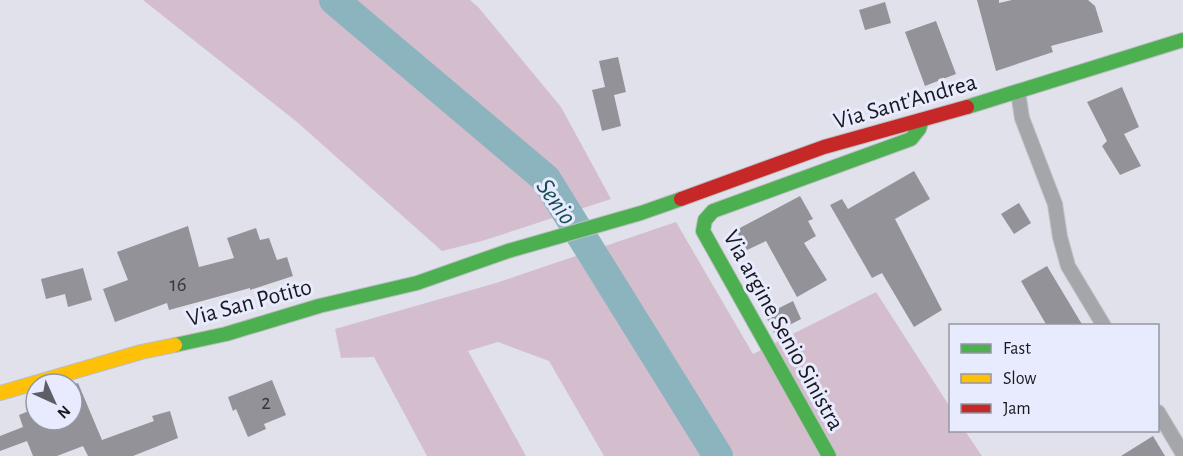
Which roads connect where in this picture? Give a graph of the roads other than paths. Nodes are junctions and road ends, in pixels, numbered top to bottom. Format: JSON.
{"nodes":[{"id":1,"x":1183,"y":40,"type":"edge"},
{"id":2,"x":1018,"y":92,"type":"junction"},
{"id":3,"x":922,"y":120,"type":"junction"},
{"id":4,"x":508,"y":251,"type":"joint"},
{"id":5,"x":1103,"y":324,"type":"edge"},
{"id":6,"x":0,"y":393,"type":"edge"},
{"id":7,"x":1159,"y":414,"type":"edge"},
{"id":8,"x":1183,"y":454,"type":"edge"},
{"id":9,"x":829,"y":456,"type":"edge"}],
"edges":[{"from":1,"to":2,"type":"street","name":"Via Sant'Andrea"},
{"from":2,"to":3,"type":"street","name":"Via Sant'Andrea"},
{"from":2,"to":5,"type":"street"},
{"from":3,"to":4,"type":"street","name":"Via Sant'Andrea"},
{"from":3,"to":9,"type":"street","name":"Via argine Senio Sinistra"},
{"from":4,"to":6,"type":"street","name":"Via San Potito"},
{"from":7,"to":8,"type":"street"}]}
